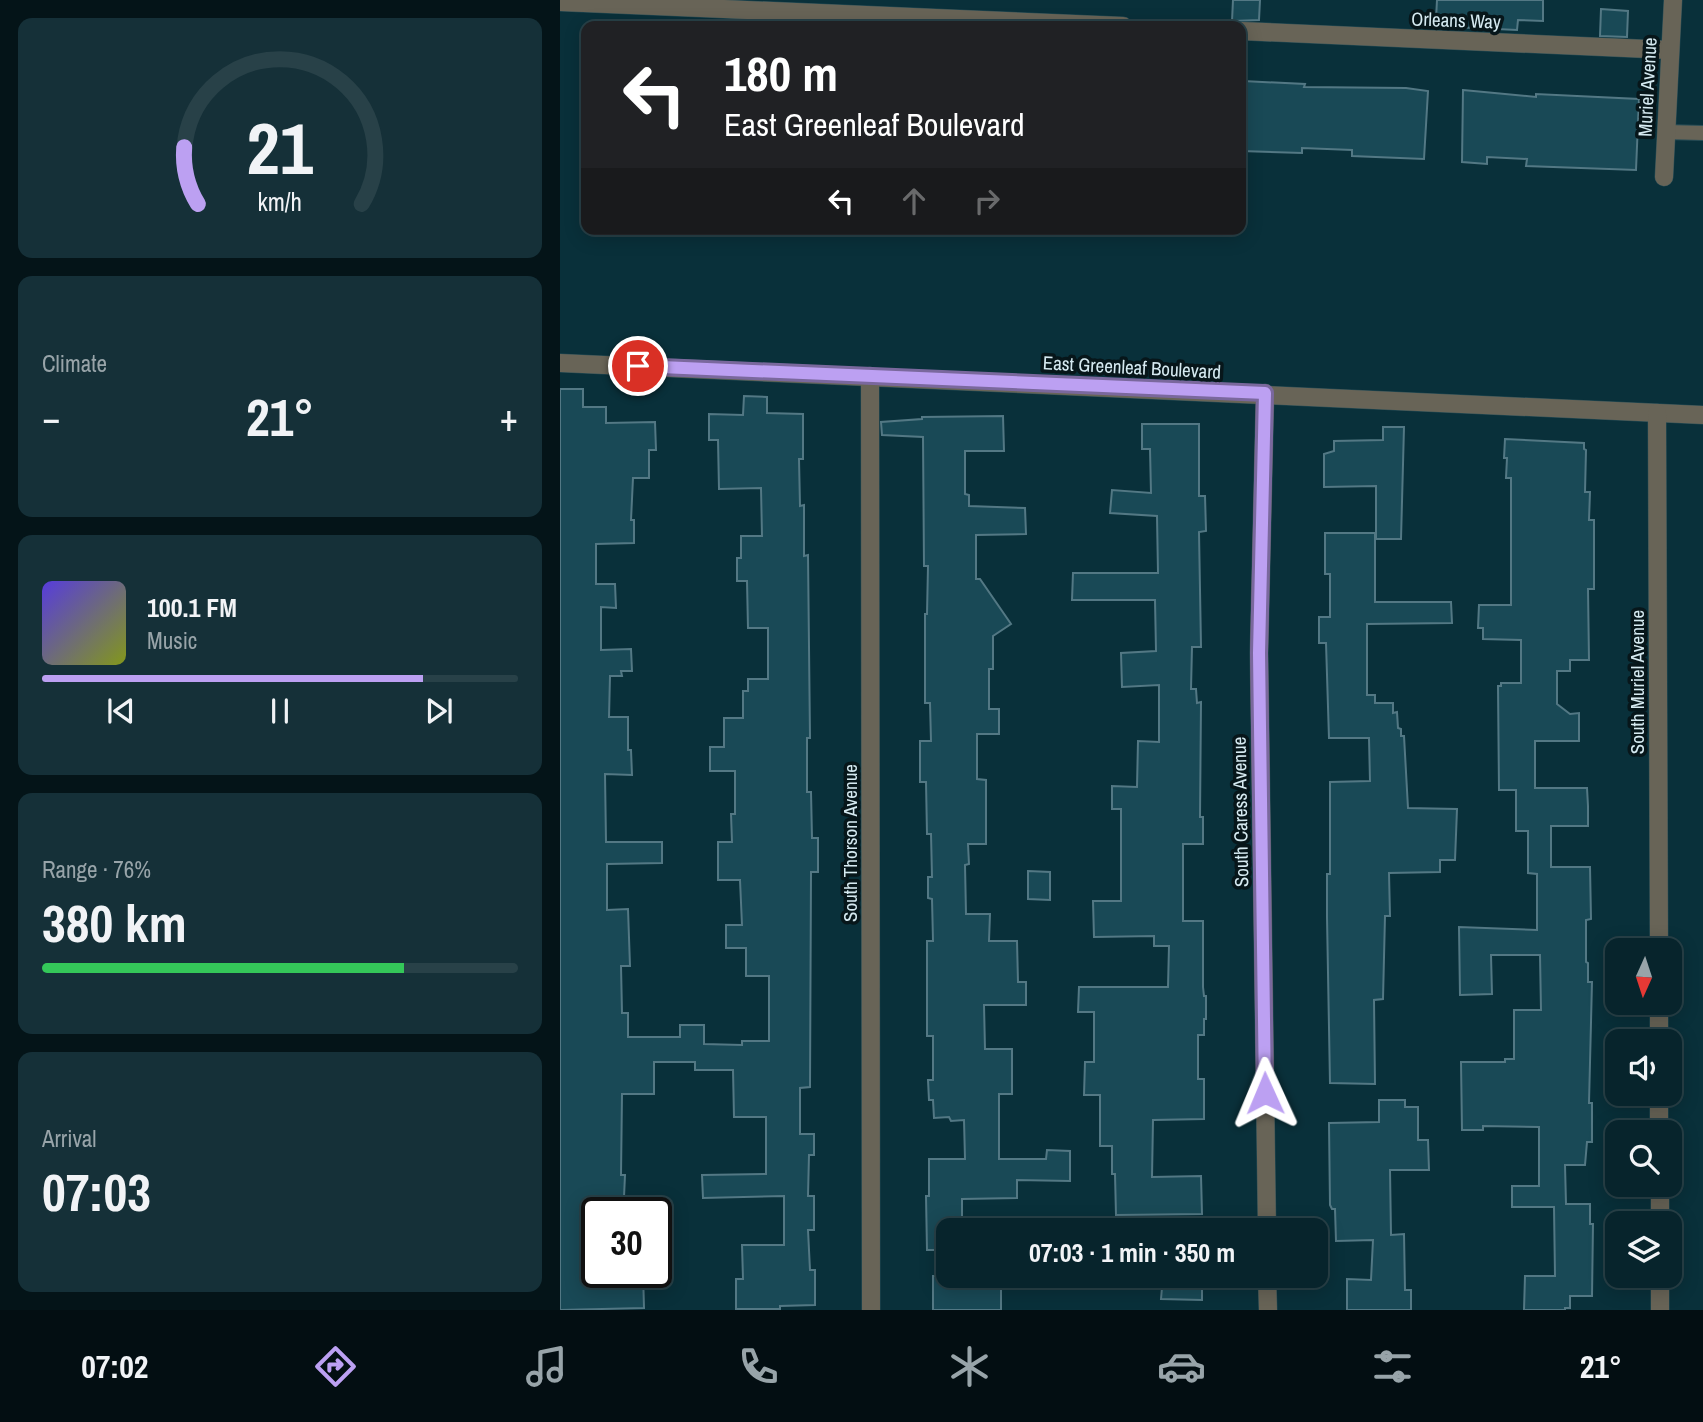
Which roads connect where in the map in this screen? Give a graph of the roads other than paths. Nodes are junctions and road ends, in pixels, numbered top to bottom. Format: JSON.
{"nodes":[{"id":1,"x":1672,"y":0,"type":"edge"},
{"id":2,"x":560,"y":2,"type":"edge"},
{"id":3,"x":1006,"y":21,"type":"edge"},
{"id":4,"x":1246,"y":31,"type":"edge"},
{"id":5,"x":1670,"y":50,"type":"junction"},
{"id":6,"x":1666,"y":132,"type":"junction"},
{"id":7,"x":1703,"y":133,"type":"edge"},
{"id":8,"x":1664,"y":177,"type":"dead end"},
{"id":9,"x":560,"y":363,"type":"edge"},
{"id":10,"x":870,"y":376,"type":"junction"},
{"id":11,"x":1265,"y":393,"type":"junction"},
{"id":12,"x":1657,"y":413,"type":"junction"},
{"id":13,"x":1703,"y":415,"type":"edge"},
{"id":14,"x":1659,"y":938,"type":"edge"},
{"id":15,"x":1267,"y":1218,"type":"edge"},
{"id":16,"x":1268,"y":1288,"type":"edge"},
{"id":17,"x":1660,"y":1288,"type":"edge"},
{"id":18,"x":871,"y":1310,"type":"edge"},
{"id":19,"x":1268,"y":1310,"type":"edge"},
{"id":20,"x":1660,"y":1310,"type":"edge"}],
"edges":[{"from":1,"to":5,"type":"street","name":"Muriel Avenue"},
{"from":2,"to":3,"type":"street"},
{"from":4,"to":5,"type":"street","name":"Orleans Way"},
{"from":5,"to":6,"type":"street","name":"Muriel Avenue"},
{"from":6,"to":7,"type":"lane"},
{"from":6,"to":8,"type":"street","name":"Muriel Avenue"},
{"from":9,"to":10,"type":"street","name":"East Greenleaf Boulevard"},
{"from":10,"to":11,"type":"street","name":"East Greenleaf Boulevard"},
{"from":10,"to":18,"type":"street","name":"South Thorson Avenue"},
{"from":11,"to":12,"type":"street","name":"East Greenleaf Boulevard"},
{"from":11,"to":15,"type":"street","name":"South Caress Avenue"},
{"from":12,"to":13,"type":"street","name":"East Greenleaf Boulevard"},
{"from":12,"to":14,"type":"street","name":"South Muriel Avenue"},
{"from":16,"to":19,"type":"street"},
{"from":17,"to":20,"type":"street"}]}
